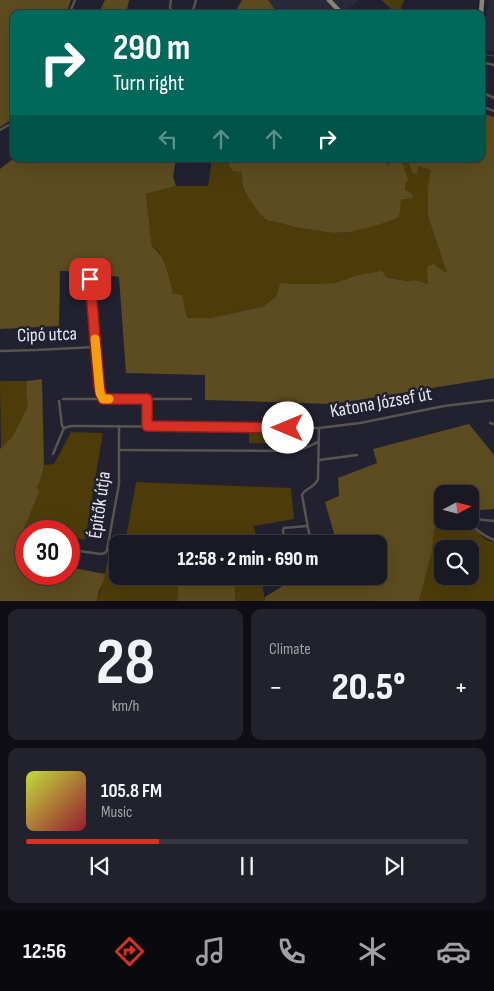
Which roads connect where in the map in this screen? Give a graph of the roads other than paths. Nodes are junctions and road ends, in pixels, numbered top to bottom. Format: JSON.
{"nodes":[{"id":1,"x":329,"y":0,"type":"edge"},
{"id":2,"x":338,"y":10,"type":"edge"},
{"id":3,"x":90,"y":279,"type":"dead end"},
{"id":4,"x":95,"y":347,"type":"junction"},
{"id":5,"x":0,"y":351,"type":"edge"},
{"id":6,"x":191,"y":398,"type":"dead end"},
{"id":7,"x":64,"y":399,"type":"dead end"},
{"id":8,"x":103,"y":399,"type":"junction"},
{"id":9,"x":147,"y":399,"type":"junction"},
{"id":10,"x":494,"y":400,"type":"edge"},
{"id":11,"x":59,"y":401,"type":"dead end"},
{"id":12,"x":289,"y":404,"type":"dead end"},
{"id":13,"x":490,"y":423,"type":"dead end"},
{"id":14,"x":494,"y":424,"type":"edge"},
{"id":15,"x":119,"y":426,"type":"junction"},
{"id":16,"x":147,"y":426,"type":"junction"},
{"id":17,"x":64,"y":428,"type":"junction"},
{"id":18,"x":288,"y":428,"type":"junction"},
{"id":19,"x":319,"y":428,"type":"junction"},
{"id":20,"x":318,"y":442,"type":"junction"},
{"id":21,"x":119,"y":450,"type":"junction"},
{"id":22,"x":53,"y":454,"type":"dead end"},
{"id":23,"x":358,"y":455,"type":"dead end"},
{"id":24,"x":318,"y":460,"type":"junction"},
{"id":25,"x":494,"y":521,"type":"edge"},
{"id":26,"x":307,"y":526,"type":"junction"},
{"id":27,"x":283,"y":535,"type":"edge"},
{"id":28,"x":309,"y":535,"type":"edge"},
{"id":29,"x":494,"y":540,"type":"edge"},
{"id":30,"x":80,"y":551,"type":"edge"}],
"edges":[{"from":1,"to":2,"type":"main road"},
{"from":3,"to":4,"type":"street"},
{"from":4,"to":5,"type":"street","name":"Cipó utca"},
{"from":4,"to":8,"type":"street"},
{"from":6,"to":9,"type":"street"},
{"from":7,"to":8,"type":"street"},
{"from":8,"to":9,"type":"street"},
{"from":9,"to":16,"type":"street"},
{"from":10,"to":19,"type":"street","name":"Katona József út"},
{"from":11,"to":17,"type":"street"},
{"from":12,"to":18,"type":"street"},
{"from":13,"to":14,"type":"street"},
{"from":15,"to":16,"type":"street","name":"Katona József út"},
{"from":15,"to":17,"type":"street","name":"Katona József út"},
{"from":15,"to":21,"type":"street","name":"Építők útja"},
{"from":16,"to":18,"type":"street","name":"Katona József út"},
{"from":17,"to":22,"type":"street"},
{"from":18,"to":19,"type":"street","name":"Katona József út"},
{"from":19,"to":20,"type":"street"},
{"from":20,"to":21,"type":"street"},
{"from":20,"to":24,"type":"street"},
{"from":21,"to":30,"type":"street","name":"Építők útja"},
{"from":23,"to":24,"type":"street"},
{"from":24,"to":26,"type":"street"},
{"from":25,"to":29,"type":"street"},
{"from":26,"to":27,"type":"street"},
{"from":26,"to":28,"type":"street"}]}
